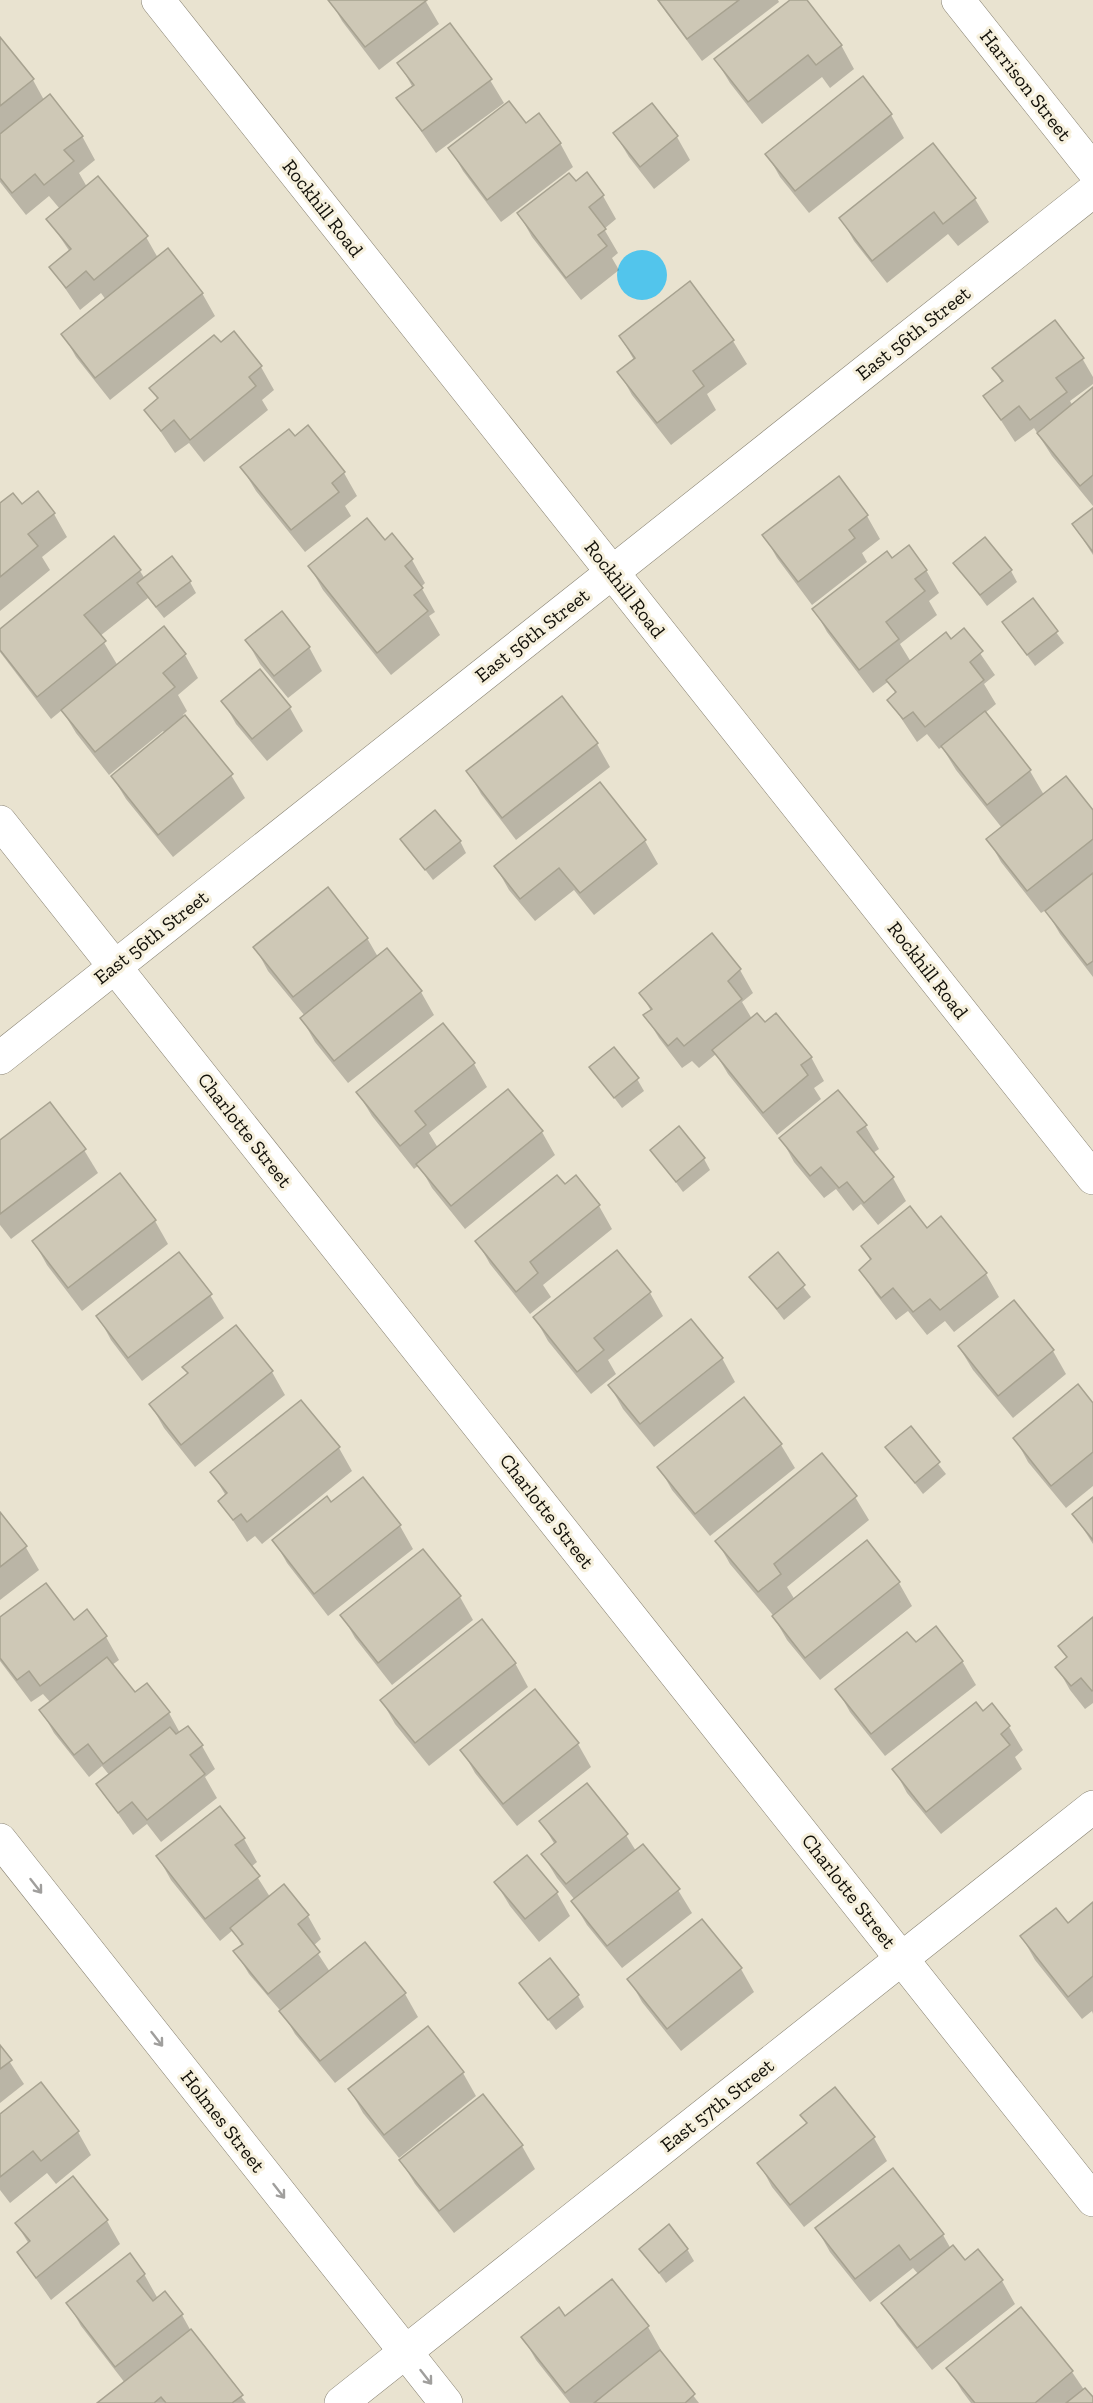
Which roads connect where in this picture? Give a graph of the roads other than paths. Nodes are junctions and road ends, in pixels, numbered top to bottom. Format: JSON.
{"nodes":[{"id":1,"x":158,"y":0,"type":"edge"},
{"id":2,"x":958,"y":0,"type":"edge"},
{"id":3,"x":1093,"y":170,"type":"edge"},
{"id":4,"x":1093,"y":191,"type":"edge"},
{"id":5,"x":611,"y":572,"type":"junction"},
{"id":6,"x":0,"y":822,"type":"edge"},
{"id":7,"x":115,"y":966,"type":"junction"},
{"id":8,"x":0,"y":1058,"type":"edge"},
{"id":9,"x":1093,"y":1178,"type":"edge"},
{"id":10,"x":1093,"y":1807,"type":"edge"},
{"id":11,"x":0,"y":1840,"type":"edge"},
{"id":12,"x":902,"y":1958,"type":"junction"},
{"id":13,"x":1093,"y":2200,"type":"edge"},
{"id":14,"x":406,"y":2352,"type":"junction"},
{"id":15,"x":341,"y":2403,"type":"edge"},
{"id":16,"x":446,"y":2403,"type":"edge"}],
"edges":[{"from":1,"to":5,"type":"street","name":"Rockhill Road"},
{"from":2,"to":3,"type":"street","name":"Harrison Street"},
{"from":4,"to":5,"type":"street","name":"East 56th Street"},
{"from":5,"to":7,"type":"street","name":"East 56th Street"},
{"from":5,"to":9,"type":"street","name":"Rockhill Road"},
{"from":6,"to":7,"type":"street","name":"Charlotte Street"},
{"from":7,"to":8,"type":"street","name":"East 56th Street"},
{"from":7,"to":12,"type":"street","name":"Charlotte Street"},
{"from":10,"to":12,"type":"street","name":"East 57th Street"},
{"from":11,"to":14,"type":"street","name":"Holmes Street","one_way":true},
{"from":12,"to":13,"type":"street","name":"Charlotte Street"},
{"from":12,"to":14,"type":"street","name":"East 57th Street"},
{"from":14,"to":15,"type":"street","name":"East 57th Street"},
{"from":14,"to":16,"type":"street","name":"Holmes Street","one_way":true}]}
